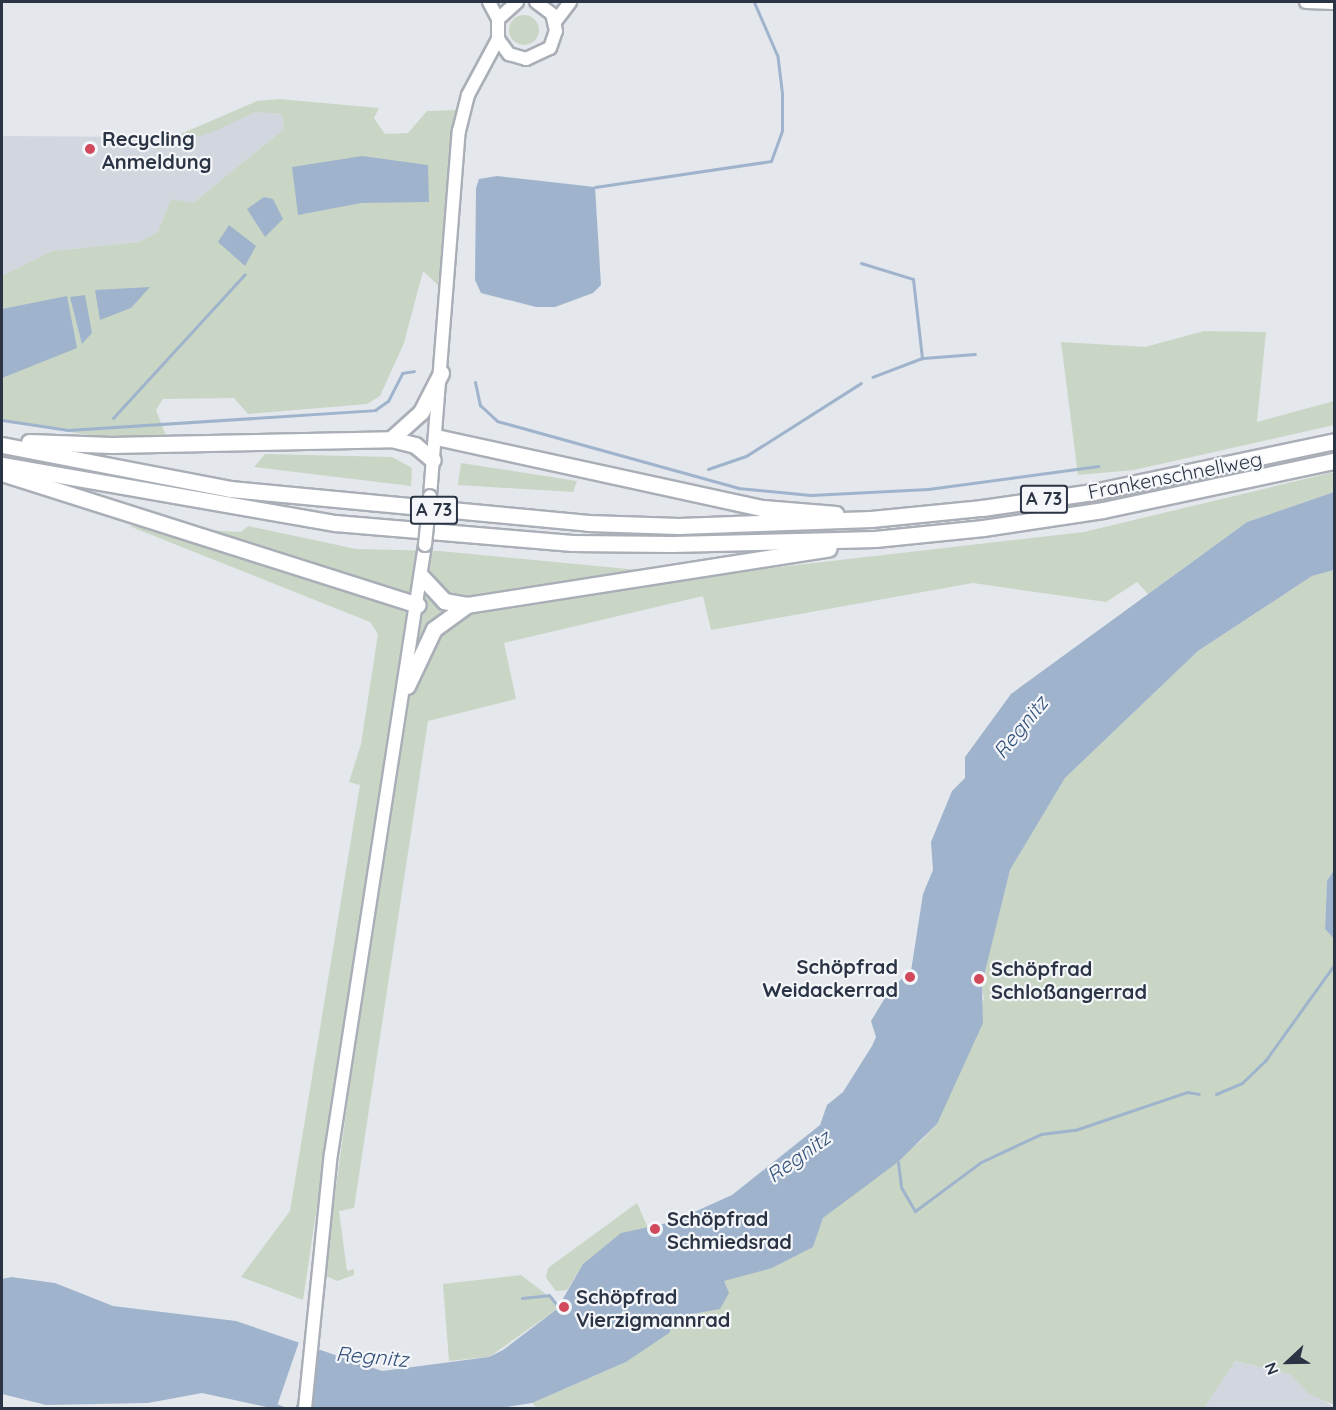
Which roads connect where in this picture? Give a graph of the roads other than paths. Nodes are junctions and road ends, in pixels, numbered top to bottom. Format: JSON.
{"nodes":[{"id":1,"x":489,"y":2,"type":"edge"},
{"id":2,"x":517,"y":2,"type":"edge"},
{"id":3,"x":538,"y":2,"type":"edge"},
{"id":4,"x":570,"y":2,"type":"edge"},
{"id":5,"x":1306,"y":2,"type":"edge"},
{"id":6,"x":1335,"y":3,"type":"edge"},
{"id":7,"x":498,"y":19,"type":"junction"},
{"id":8,"x":555,"y":22,"type":"junction"},
{"id":9,"x":498,"y":39,"type":"junction"},
{"id":10,"x":517,"y":58,"type":"junction"},
{"id":11,"x":484,"y":71,"type":"junction"},
{"id":12,"x":441,"y":373,"type":"junction"},
{"id":13,"x":436,"y":437,"type":"junction"},
{"id":14,"x":391,"y":439,"type":"junction"},
{"id":15,"x":2,"y":440,"type":"edge"},
{"id":16,"x":1335,"y":441,"type":"edge"},
{"id":17,"x":2,"y":445,"type":"edge"},
{"id":18,"x":433,"y":460,"type":"junction"},
{"id":19,"x":1335,"y":461,"type":"edge"},
{"id":20,"x":2,"y":465,"type":"edge"},
{"id":21,"x":2,"y":473,"type":"edge"},
{"id":22,"x":871,"y":519,"type":"junction"},
{"id":23,"x":875,"y":538,"type":"junction"},
{"id":24,"x":422,"y":577,"type":"junction"},
{"id":25,"x":418,"y":605,"type":"junction"},
{"id":26,"x":467,"y":605,"type":"junction"},
{"id":27,"x":407,"y":686,"type":"junction"},
{"id":28,"x":305,"y":1408,"type":"edge"}],
"edges":[{"from":1,"to":7,"type":"street"},
{"from":2,"to":7,"type":"street"},
{"from":3,"to":8,"type":"street"},
{"from":4,"to":8,"type":"street"},
{"from":5,"to":6,"type":"street"},
{"from":7,"to":9,"type":"street"},
{"from":8,"to":10,"type":"street"},
{"from":9,"to":10,"type":"street"},
{"from":9,"to":11,"type":"street"},
{"from":10,"to":11,"type":"street"},
{"from":11,"to":12,"type":"street"},
{"from":12,"to":13,"type":"street"},
{"from":12,"to":14,"type":"highway"},
{"from":13,"to":18,"type":"street"},
{"from":13,"to":22,"type":"highway"},
{"from":14,"to":15,"type":"highway"},
{"from":14,"to":18,"type":"highway"},
{"from":16,"to":22,"type":"highway","name":"Frankenschnellweg","number":"A 73"},
{"from":17,"to":22,"type":"highway","number":"A 73"},
{"from":18,"to":24,"type":"street","bridge":true},
{"from":19,"to":23,"type":"highway","name":"Frankenschnellweg","number":"A 73"},
{"from":20,"to":23,"type":"highway","number":"A 73"},
{"from":21,"to":25,"type":"highway"},
{"from":23,"to":26,"type":"highway"},
{"from":24,"to":25,"type":"street"},
{"from":24,"to":26,"type":"highway"},
{"from":25,"to":27,"type":"street"},
{"from":26,"to":27,"type":"highway"},
{"from":27,"to":28,"type":"street"}]}
